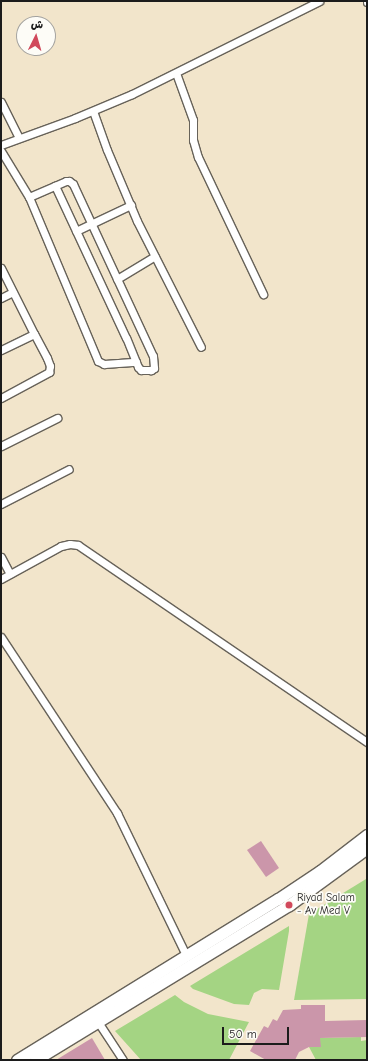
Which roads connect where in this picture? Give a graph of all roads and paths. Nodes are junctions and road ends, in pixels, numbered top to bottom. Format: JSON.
{"nodes":[{"id":1,"x":319,"y":1,"type":"edge"},
{"id":2,"x":176,"y":73,"type":"junction"},
{"id":3,"x":1,"y":102,"type":"edge"},
{"id":4,"x":93,"y":111,"type":"junction"},
{"id":5,"x":19,"y":138,"type":"junction"},
{"id":6,"x":1,"y":145,"type":"edge"},
{"id":7,"x":1,"y":151,"type":"edge"},
{"id":8,"x":56,"y":186,"type":"junction"},
{"id":9,"x":29,"y":197,"type":"junction"},
{"id":10,"x":130,"y":205,"type":"junction"},
{"id":11,"x":91,"y":223,"type":"junction"},
{"id":12,"x":76,"y":230,"type":"junction"},
{"id":13,"x":155,"y":256,"type":"junction"},
{"id":14,"x":1,"y":268,"type":"edge"},
{"id":15,"x":117,"y":279,"type":"junction"},
{"id":16,"x":13,"y":292,"type":"junction"},
{"id":17,"x":263,"y":294,"type":"dead end"},
{"id":18,"x":1,"y":298,"type":"edge"},
{"id":19,"x":34,"y":334,"type":"junction"},
{"id":20,"x":201,"y":347,"type":"dead end"},
{"id":21,"x":1,"y":350,"type":"edge"},
{"id":22,"x":136,"y":362,"type":"junction"},
{"id":23,"x":1,"y":398,"type":"edge"},
{"id":24,"x":57,"y":418,"type":"dead end"},
{"id":25,"x":1,"y":446,"type":"edge"},
{"id":26,"x":69,"y":469,"type":"dead end"},
{"id":27,"x":1,"y":504,"type":"edge"},
{"id":28,"x":1,"y":557,"type":"edge"},
{"id":29,"x":10,"y":574,"type":"junction"},
{"id":30,"x":1,"y":579,"type":"edge"},
{"id":31,"x":1,"y":637,"type":"edge"},
{"id":32,"x":367,"y":742,"type":"edge"},
{"id":33,"x":367,"y":835,"type":"edge"},
{"id":34,"x":367,"y":848,"type":"edge"},
{"id":35,"x":186,"y":955,"type":"junction"},
{"id":36,"x":98,"y":1022,"type":"junction"},
{"id":37,"x":17,"y":1060,"type":"edge"},
{"id":38,"x":35,"y":1060,"type":"edge"},
{"id":39,"x":123,"y":1060,"type":"edge"}],
"edges":[{"from":1,"to":2,"type":"street"},
{"from":2,"to":4,"type":"street"},
{"from":2,"to":17,"type":"street"},
{"from":3,"to":5,"type":"street"},
{"from":4,"to":5,"type":"street"},
{"from":4,"to":10,"type":"street"},
{"from":5,"to":6,"type":"street"},
{"from":7,"to":9,"type":"street"},
{"from":8,"to":9,"type":"street"},
{"from":8,"to":11,"type":"street"},
{"from":8,"to":12,"type":"street"},
{"from":9,"to":22,"type":"street"},
{"from":10,"to":11,"type":"street"},
{"from":10,"to":13,"type":"street"},
{"from":11,"to":12,"type":"street"},
{"from":11,"to":15,"type":"street"},
{"from":12,"to":22,"type":"street"},
{"from":13,"to":15,"type":"street"},
{"from":13,"to":20,"type":"street"},
{"from":14,"to":16,"type":"street"},
{"from":15,"to":22,"type":"street"},
{"from":16,"to":18,"type":"street"},
{"from":16,"to":19,"type":"street"},
{"from":19,"to":21,"type":"street"},
{"from":19,"to":23,"type":"street"},
{"from":24,"to":25,"type":"street"},
{"from":26,"to":27,"type":"street"},
{"from":28,"to":29,"type":"street"},
{"from":29,"to":30,"type":"street"},
{"from":29,"to":32,"type":"street"},
{"from":31,"to":35,"type":"street"},
{"from":33,"to":35,"type":"main road"},
{"from":34,"to":36,"type":"main road"},
{"from":35,"to":37,"type":"main road"},
{"from":36,"to":38,"type":"main road"},
{"from":36,"to":39,"type":"street"}]}
